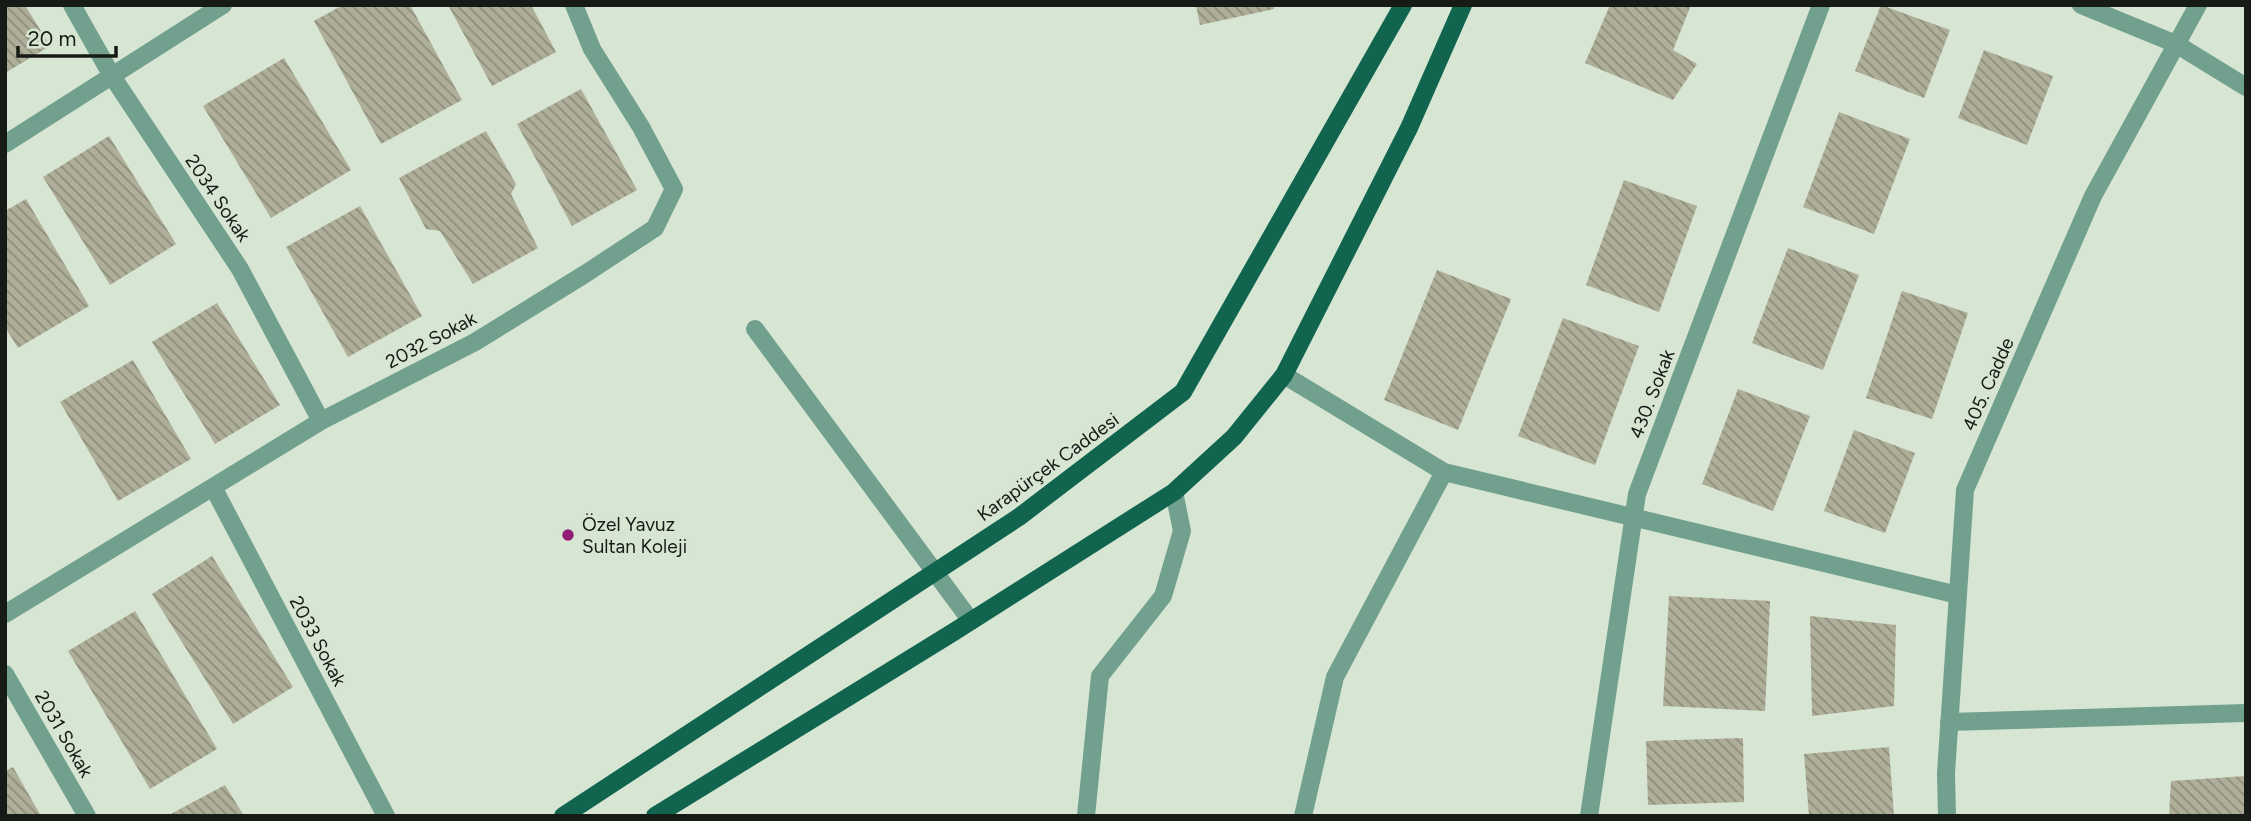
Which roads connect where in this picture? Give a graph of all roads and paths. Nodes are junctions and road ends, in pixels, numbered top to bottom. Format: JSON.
{"nodes":[{"id":1,"x":72,"y":5,"type":"edge"},
{"id":2,"x":223,"y":5,"type":"edge"},
{"id":3,"x":574,"y":5,"type":"edge"},
{"id":4,"x":1403,"y":5,"type":"edge"},
{"id":5,"x":1463,"y":5,"type":"edge"},
{"id":6,"x":1821,"y":5,"type":"edge"},
{"id":7,"x":2081,"y":5,"type":"edge"},
{"id":8,"x":2198,"y":5,"type":"edge"},
{"id":9,"x":2176,"y":44,"type":"junction"},
{"id":10,"x":111,"y":76,"type":"junction"},
{"id":11,"x":2246,"y":87,"type":"edge"},
{"id":12,"x":5,"y":145,"type":"edge"},
{"id":13,"x":755,"y":329,"type":"dead end"},
{"id":14,"x":1284,"y":376,"type":"junction"},
{"id":15,"x":321,"y":421,"type":"junction"},
{"id":16,"x":1444,"y":472,"type":"junction"},
{"id":17,"x":213,"y":487,"type":"junction"},
{"id":18,"x":1174,"y":492,"type":"junction"},
{"id":19,"x":1633,"y":518,"type":"junction"},
{"id":20,"x":934,"y":573,"type":"junction"},
{"id":21,"x":1958,"y":595,"type":"junction"},
{"id":22,"x":5,"y":614,"type":"edge"},
{"id":23,"x":971,"y":621,"type":"junction"},
{"id":24,"x":5,"y":674,"type":"edge"},
{"id":25,"x":2246,"y":713,"type":"edge"},
{"id":26,"x":1949,"y":722,"type":"junction"},
{"id":27,"x":666,"y":813,"type":"edge"},
{"id":28,"x":87,"y":816,"type":"edge"},
{"id":29,"x":386,"y":816,"type":"edge"},
{"id":30,"x":563,"y":816,"type":"edge"},
{"id":31,"x":1086,"y":816,"type":"edge"},
{"id":32,"x":1303,"y":816,"type":"edge"},
{"id":33,"x":1590,"y":816,"type":"edge"},
{"id":34,"x":1947,"y":816,"type":"edge"}],
"edges":[{"from":1,"to":10,"type":"street","name":"2034 Sokak"},
{"from":2,"to":10,"type":"street"},
{"from":3,"to":15,"type":"street","name":"2032 Sokak"},
{"from":4,"to":20,"type":"main road","name":"Karapürçek Caddesi"},
{"from":5,"to":14,"type":"main road"},
{"from":6,"to":19,"type":"street","name":"430. Sokak"},
{"from":7,"to":9,"type":"street"},
{"from":8,"to":9,"type":"street","name":"405. Cadde"},
{"from":9,"to":11,"type":"street"},
{"from":9,"to":21,"type":"street","name":"405. Cadde"},
{"from":10,"to":12,"type":"street"},
{"from":10,"to":15,"type":"street","name":"2034 Sokak"},
{"from":13,"to":20,"type":"street"},
{"from":14,"to":16,"type":"street"},
{"from":14,"to":18,"type":"main road"},
{"from":15,"to":17,"type":"street","name":"2032 Sokak"},
{"from":16,"to":19,"type":"street"},
{"from":16,"to":32,"type":"street"},
{"from":17,"to":22,"type":"street","name":"2032 Sokak"},
{"from":17,"to":29,"type":"street","name":"2033 Sokak"},
{"from":18,"to":23,"type":"main road"},
{"from":18,"to":31,"type":"street"},
{"from":19,"to":21,"type":"street"},
{"from":19,"to":33,"type":"street","name":"430. Sokak"},
{"from":20,"to":23,"type":"street"},
{"from":20,"to":30,"type":"main road","name":"Karapürçek Caddesi"},
{"from":21,"to":26,"type":"street","name":"405. Cadde"},
{"from":23,"to":27,"type":"main road"},
{"from":24,"to":28,"type":"street","name":"2031 Sokak"},
{"from":25,"to":26,"type":"street"},
{"from":26,"to":34,"type":"street","name":"405. Cadde"}]}
